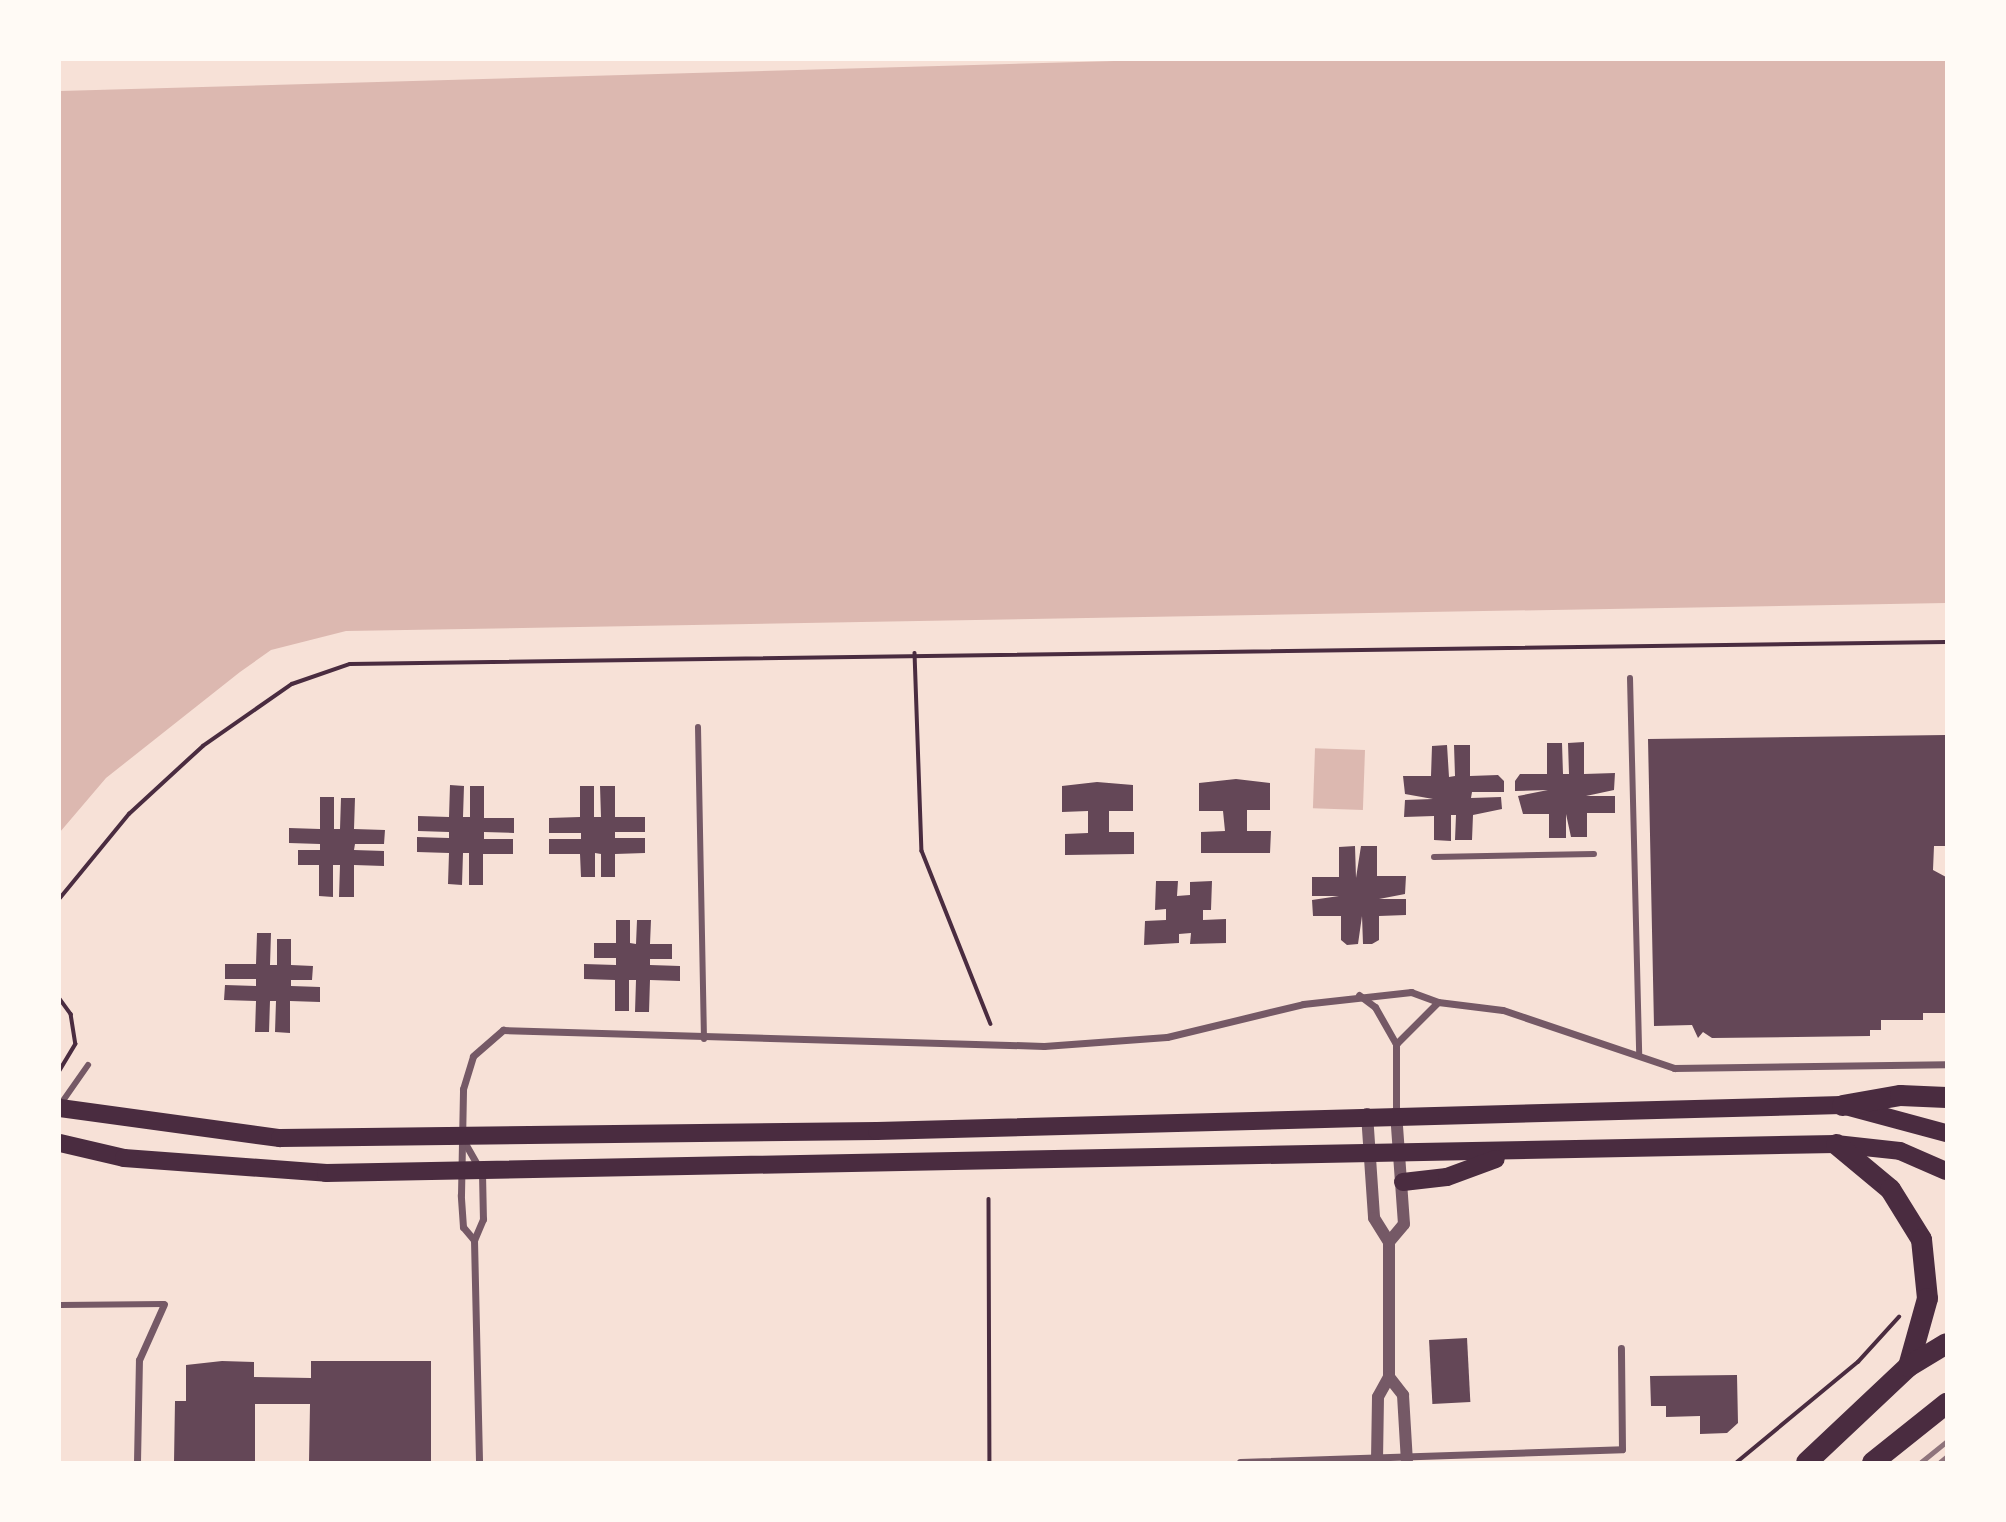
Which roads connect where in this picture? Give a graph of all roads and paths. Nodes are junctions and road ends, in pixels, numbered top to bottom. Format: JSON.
{"nodes":[{"id":1,"x":1947,"y":642,"type":"edge"},
{"id":2,"x":915,"y":653,"type":"junction"},
{"id":3,"x":1630,"y":678,"type":"dead end"},
{"id":4,"x":698,"y":727,"type":"dead end"},
{"id":5,"x":1594,"y":854,"type":"dead end"},
{"id":6,"x":1434,"y":857,"type":"dead end"},
{"id":7,"x":60,"y":898,"type":"edge"},
{"id":8,"x":1359,"y":995,"type":"junction"},
{"id":9,"x":60,"y":999,"type":"edge"},
{"id":10,"x":1438,"y":1002,"type":"junction"},
{"id":11,"x":991,"y":1024,"type":"dead end"},
{"id":12,"x":704,"y":1039,"type":"junction"},
{"id":13,"x":1396,"y":1044,"type":"junction"},
{"id":14,"x":1639,"y":1056,"type":"junction"},
{"id":15,"x":1947,"y":1064,"type":"edge"},
{"id":16,"x":89,"y":1065,"type":"dead end"},
{"id":17,"x":60,"y":1070,"type":"edge"},
{"id":18,"x":1939,"y":1097,"type":"edge"},
{"id":19,"x":1842,"y":1105,"type":"junction"},
{"id":20,"x":60,"y":1107,"type":"edge"},
{"id":21,"x":1396,"y":1113,"type":"junction"},
{"id":22,"x":1367,"y":1114,"type":"junction"},
{"id":23,"x":1947,"y":1133,"type":"edge"},
{"id":24,"x":460,"y":1134,"type":"junction"},
{"id":25,"x":60,"y":1143,"type":"edge"},
{"id":26,"x":1836,"y":1144,"type":"junction"},
{"id":27,"x":1399,"y":1151,"type":"junction"},
{"id":28,"x":1369,"y":1152,"type":"junction"},
{"id":29,"x":1506,"y":1156,"type":"junction"},
{"id":30,"x":1947,"y":1171,"type":"edge"},
{"id":31,"x":460,"y":1172,"type":"junction"},
{"id":32,"x":482,"y":1173,"type":"junction"},
{"id":33,"x":1403,"y":1182,"type":"junction"},
{"id":34,"x":989,"y":1199,"type":"dead end"},
{"id":35,"x":474,"y":1240,"type":"junction"},
{"id":36,"x":1389,"y":1242,"type":"junction"},
{"id":37,"x":164,"y":1304,"type":"joint"},
{"id":38,"x":60,"y":1305,"type":"edge"},
{"id":39,"x":1915,"y":1309,"type":"junction"},
{"id":40,"x":1947,"y":1343,"type":"edge"},
{"id":41,"x":1621,"y":1348,"type":"dead end"},
{"id":42,"x":1908,"y":1366,"type":"junction"},
{"id":43,"x":1389,"y":1377,"type":"junction"},
{"id":44,"x":1947,"y":1403,"type":"edge"},
{"id":45,"x":1407,"y":1460,"type":"edge"},
{"id":46,"x":1377,"y":1461,"type":"edge"},
{"id":47,"x":137,"y":1462,"type":"edge"},
{"id":48,"x":479,"y":1462,"type":"edge"},
{"id":49,"x":990,"y":1462,"type":"edge"},
{"id":50,"x":1240,"y":1462,"type":"edge"},
{"id":51,"x":1737,"y":1462,"type":"edge"},
{"id":52,"x":1806,"y":1462,"type":"edge"},
{"id":53,"x":1872,"y":1462,"type":"edge"}],
"edges":[{"from":1,"to":2,"type":"path"},
{"from":2,"to":7,"type":"path"},
{"from":2,"to":11,"type":"path"},
{"from":3,"to":14,"type":"street"},
{"from":4,"to":12,"type":"street"},
{"from":5,"to":6,"type":"street"},
{"from":8,"to":10,"type":"street"},
{"from":8,"to":12,"type":"street"},
{"from":8,"to":13,"type":"street"},
{"from":9,"to":17,"type":"path"},
{"from":10,"to":13,"type":"street"},
{"from":10,"to":14,"type":"street"},
{"from":12,"to":24,"type":"street"},
{"from":13,"to":21,"type":"street"},
{"from":14,"to":15,"type":"street"},
{"from":16,"to":20,"type":"street"},
{"from":18,"to":19,"type":"highway"},
{"from":19,"to":21,"type":"main road"},
{"from":19,"to":23,"type":"main road"},
{"from":20,"to":24,"type":"main road"},
{"from":21,"to":22,"type":"main road"},
{"from":21,"to":27,"type":"street"},
{"from":22,"to":24,"type":"main road"},
{"from":22,"to":28,"type":"street"},
{"from":24,"to":31,"type":"street"},
{"from":24,"to":32,"type":"street"},
{"from":25,"to":31,"type":"main road"},
{"from":26,"to":29,"type":"main road"},
{"from":26,"to":30,"type":"main road"},
{"from":26,"to":39,"type":"highway"},
{"from":27,"to":28,"type":"main road"},
{"from":27,"to":29,"type":"main road"},
{"from":27,"to":33,"type":"street"},
{"from":28,"to":32,"type":"main road"},
{"from":28,"to":36,"type":"street"},
{"from":29,"to":33,"type":"main road"},
{"from":31,"to":32,"type":"main road"},
{"from":31,"to":35,"type":"street"},
{"from":32,"to":35,"type":"street"},
{"from":33,"to":36,"type":"street"},
{"from":34,"to":49,"type":"path"},
{"from":35,"to":48,"type":"street"},
{"from":36,"to":43,"type":"street"},
{"from":37,"to":38,"type":"street"},
{"from":37,"to":47,"type":"street"},
{"from":39,"to":42,"type":"highway"},
{"from":39,"to":51,"type":"path"},
{"from":40,"to":42,"type":"highway"},
{"from":41,"to":45,"type":"street"},
{"from":42,"to":52,"type":"highway"},
{"from":43,"to":45,"type":"street"},
{"from":43,"to":46,"type":"street"},
{"from":44,"to":53,"type":"highway"},
{"from":45,"to":46,"type":"street"},
{"from":46,"to":50,"type":"street"}]}
